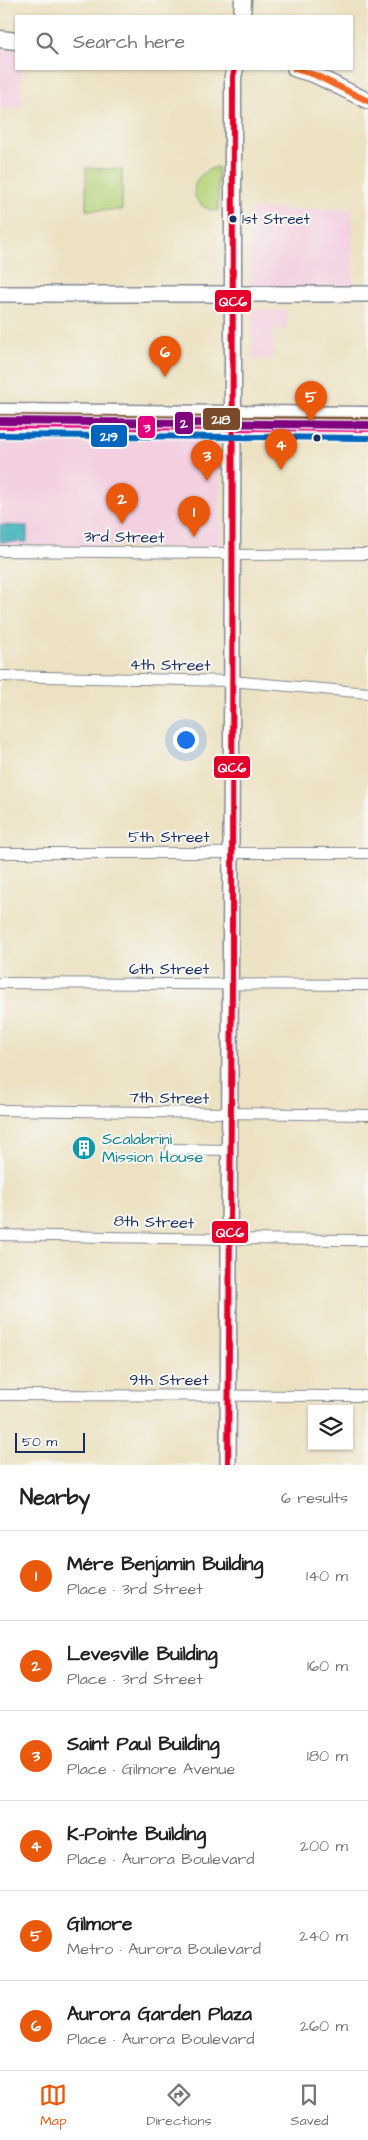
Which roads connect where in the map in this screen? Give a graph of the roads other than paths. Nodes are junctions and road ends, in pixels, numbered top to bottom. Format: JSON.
{"nodes":[{"id":1,"x":243,"y":0,"type":"edge"},
{"id":2,"x":242,"y":15,"type":"edge"},
{"id":3,"x":0,"y":39,"type":"edge"},
{"id":4,"x":15,"y":41,"type":"edge"},
{"id":5,"x":235,"y":70,"type":"edge"},
{"id":6,"x":298,"y":70,"type":"edge"},
{"id":7,"x":368,"y":101,"type":"edge"},
{"id":8,"x":0,"y":294,"type":"edge"},
{"id":9,"x":368,"y":294,"type":"edge"},
{"id":10,"x":233,"y":295,"type":"junction"},
{"id":11,"x":0,"y":412,"type":"edge"},
{"id":12,"x":368,"y":415,"type":"edge"},
{"id":13,"x":232,"y":421,"type":"junction"},
{"id":14,"x":0,"y":426,"type":"edge"},
{"id":15,"x":368,"y":429,"type":"edge"},
{"id":16,"x":0,"y":551,"type":"edge"},
{"id":17,"x":368,"y":554,"type":"edge"},
{"id":18,"x":233,"y":555,"type":"junction"},
{"id":19,"x":0,"y":676,"type":"edge"},
{"id":20,"x":231,"y":681,"type":"junction"},
{"id":21,"x":368,"y":693,"type":"edge"},
{"id":22,"x":231,"y":852,"type":"junction"},
{"id":23,"x":0,"y":853,"type":"edge"},
{"id":24,"x":368,"y":853,"type":"edge"},
{"id":25,"x":0,"y":983,"type":"edge"},
{"id":26,"x":232,"y":984,"type":"junction"},
{"id":27,"x":368,"y":985,"type":"edge"},
{"id":28,"x":0,"y":1110,"type":"edge"},
{"id":29,"x":230,"y":1113,"type":"junction"},
{"id":30,"x":368,"y":1115,"type":"edge"},
{"id":31,"x":171,"y":1149,"type":"dead end"},
{"id":32,"x":230,"y":1150,"type":"junction"},
{"id":33,"x":0,"y":1235,"type":"edge"},
{"id":34,"x":230,"y":1240,"type":"junction"},
{"id":35,"x":368,"y":1240,"type":"edge"},
{"id":36,"x":0,"y":1395,"type":"edge"},
{"id":37,"x":228,"y":1396,"type":"junction"},
{"id":38,"x":368,"y":1396,"type":"edge"},
{"id":39,"x":228,"y":1465,"type":"edge"}],
"edges":[{"from":1,"to":2,"type":"main road"},
{"from":3,"to":4,"type":"main road"},
{"from":5,"to":10,"type":"main road"},
{"from":6,"to":7,"type":"main road"},
{"from":8,"to":10,"type":"main road"},
{"from":9,"to":10,"type":"main road"},
{"from":10,"to":13,"type":"main road"},
{"from":11,"to":13,"type":"main road"},
{"from":12,"to":13,"type":"main road"},
{"from":13,"to":14,"type":"main road"},
{"from":13,"to":15,"type":"main road"},
{"from":13,"to":18,"type":"main road"},
{"from":16,"to":18,"type":"street","name":"3rd Street"},
{"from":17,"to":18,"type":"street","name":"3rd Street"},
{"from":18,"to":20,"type":"main road"},
{"from":19,"to":20,"type":"street","name":"4th Street"},
{"from":20,"to":21,"type":"street","name":"4th Street"},
{"from":20,"to":22,"type":"main road"},
{"from":22,"to":23,"type":"street","name":"5th Street"},
{"from":22,"to":24,"type":"street","name":"5th Street"},
{"from":22,"to":26,"type":"main road"},
{"from":25,"to":26,"type":"street","name":"6th Street"},
{"from":26,"to":27,"type":"street","name":"6th Street"},
{"from":26,"to":29,"type":"main road"},
{"from":28,"to":29,"type":"street","name":"7th Street"},
{"from":29,"to":30,"type":"street","name":"7th Street"},
{"from":29,"to":32,"type":"main road"},
{"from":31,"to":32,"type":"street"},
{"from":32,"to":34,"type":"main road"},
{"from":33,"to":34,"type":"street","name":"8th Street"},
{"from":34,"to":35,"type":"street","name":"8th Street"},
{"from":34,"to":37,"type":"main road"},
{"from":36,"to":37,"type":"street","name":"9th Street"},
{"from":37,"to":38,"type":"street","name":"9th Street"},
{"from":37,"to":39,"type":"main road"}]}
